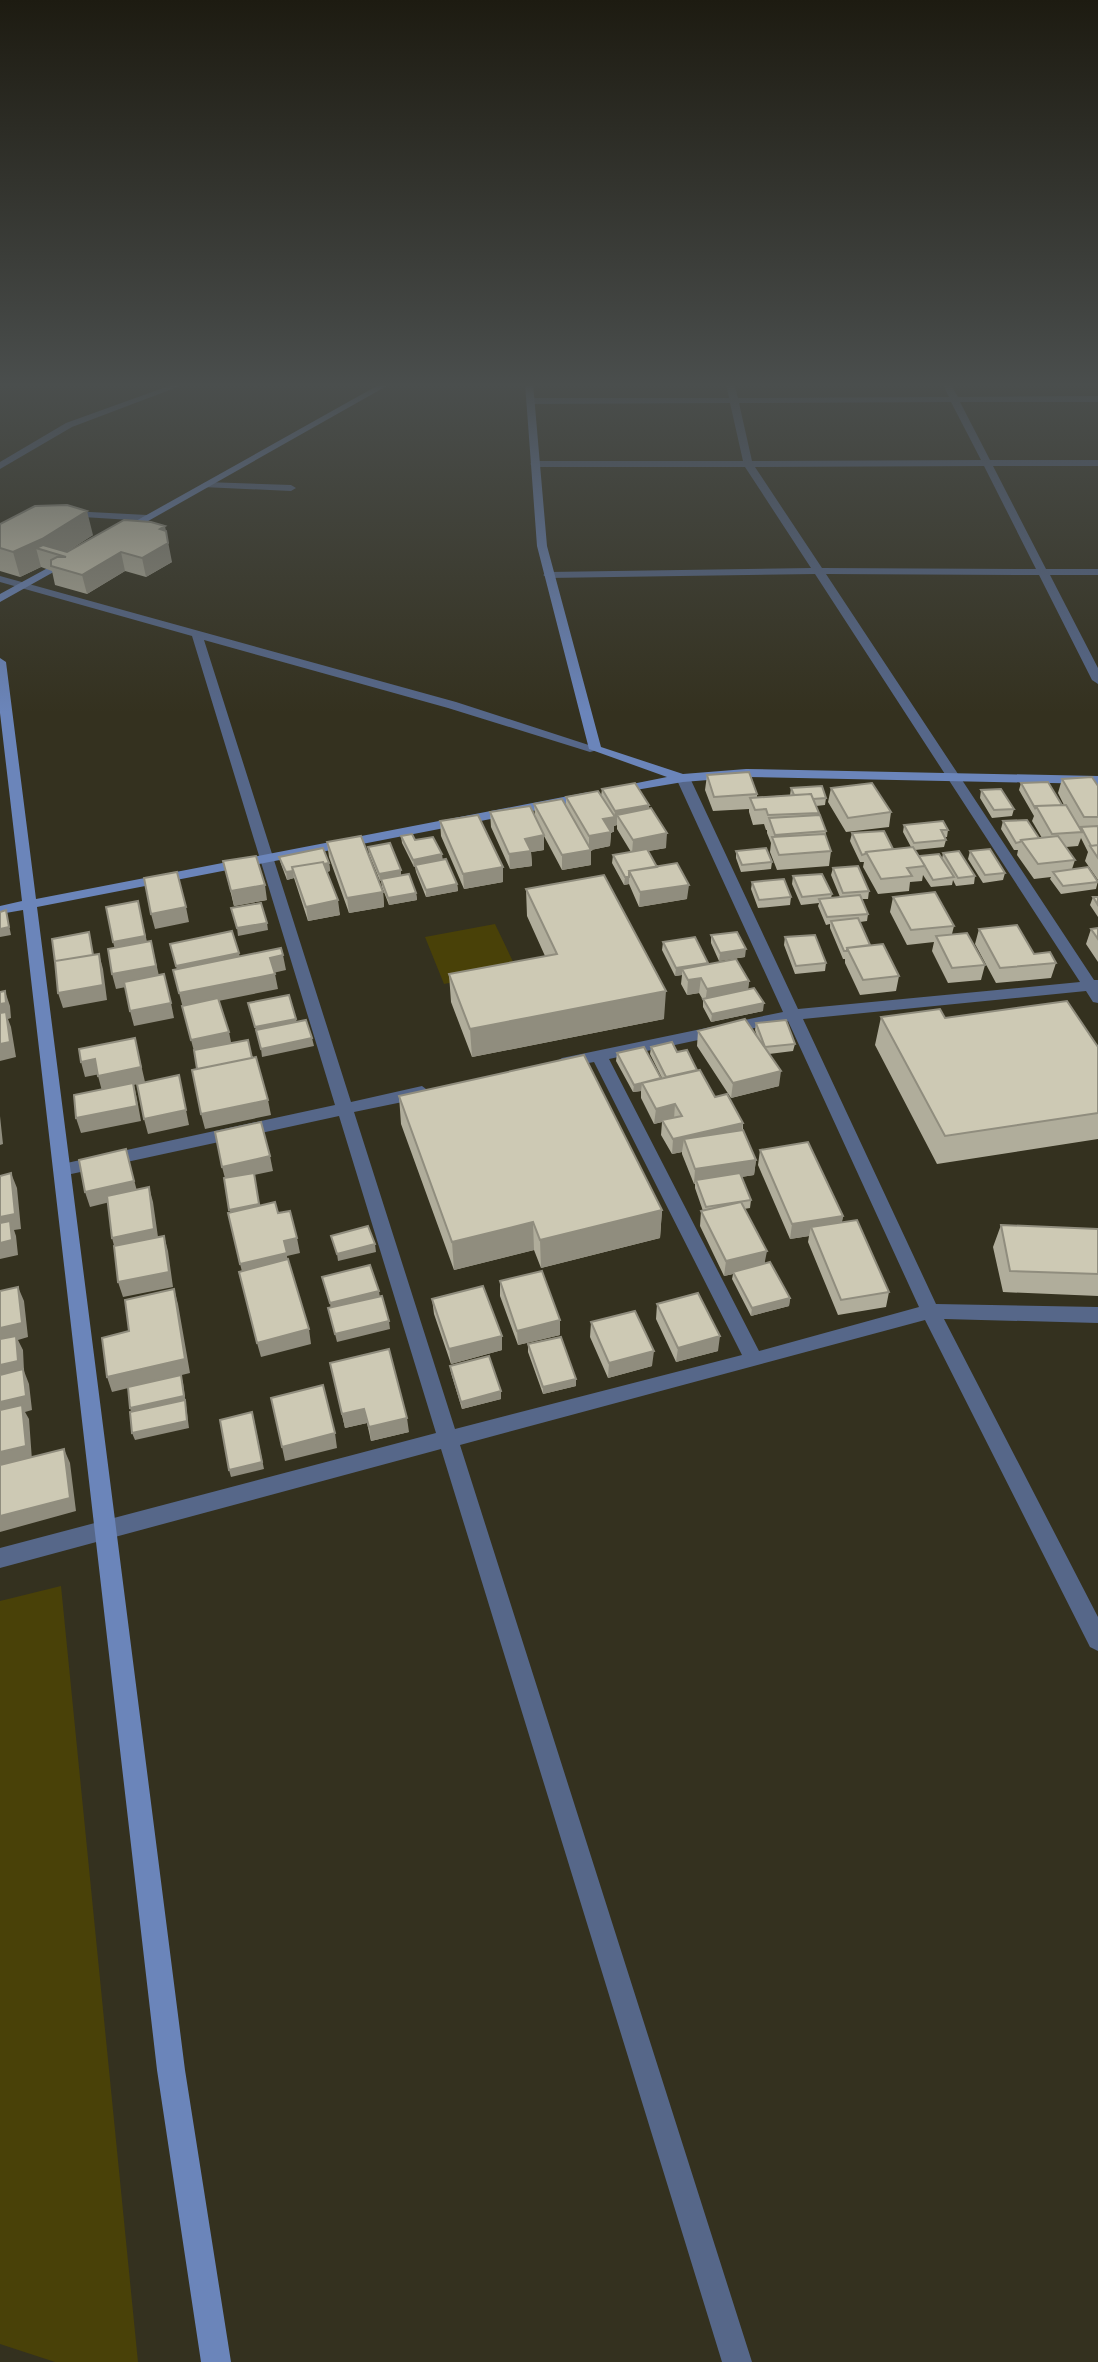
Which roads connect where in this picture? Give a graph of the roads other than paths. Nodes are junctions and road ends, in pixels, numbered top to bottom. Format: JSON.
{"nodes":[{"id":1,"x":191,"y":493,"type":"edge"},
{"id":2,"x":537,"y":493,"type":"edge"},
{"id":3,"x":767,"y":493,"type":"edge"},
{"id":4,"x":1003,"y":493,"type":"edge"},
{"id":5,"x":71,"y":514,"type":"edge"},
{"id":6,"x":147,"y":518,"type":"junction"},
{"id":7,"x":114,"y":536,"type":"edge"},
{"id":8,"x":80,"y":555,"type":"edge"},
{"id":9,"x":817,"y":571,"type":"junction"},
{"id":10,"x":1043,"y":572,"type":"junction"},
{"id":11,"x":1098,"y":572,"type":"edge"},
{"id":12,"x":548,"y":575,"type":"junction"},
{"id":13,"x":0,"y":579,"type":"edge"},
{"id":14,"x":23,"y":586,"type":"junction"},
{"id":15,"x":0,"y":599,"type":"edge"},
{"id":16,"x":197,"y":635,"type":"junction"},
{"id":17,"x":0,"y":662,"type":"edge"},
{"id":18,"x":1098,"y":680,"type":"edge"},
{"id":19,"x":595,"y":749,"type":"junction"},
{"id":20,"x":951,"y":776,"type":"junction"},
{"id":21,"x":683,"y":778,"type":"junction"},
{"id":22,"x":1098,"y":780,"type":"edge"},
{"id":23,"x":268,"y":858,"type":"junction"},
{"id":24,"x":30,"y":904,"type":"junction"},
{"id":25,"x":0,"y":910,"type":"edge"},
{"id":26,"x":1095,"y":989,"type":"edge"},
{"id":27,"x":792,"y":1015,"type":"junction"},
{"id":28,"x":599,"y":1055,"type":"junction"},
{"id":29,"x":546,"y":1066,"type":"edge"},
{"id":30,"x":440,"y":1088,"type":"edge"},
{"id":31,"x":347,"y":1108,"type":"junction"},
{"id":32,"x":62,"y":1170,"type":"junction"},
{"id":33,"x":930,"y":1311,"type":"junction"},
{"id":34,"x":1098,"y":1315,"type":"edge"},
{"id":35,"x":754,"y":1360,"type":"junction"},
{"id":36,"x":448,"y":1439,"type":"junction"},
{"id":37,"x":104,"y":1531,"type":"junction"},
{"id":38,"x":0,"y":1558,"type":"edge"},
{"id":39,"x":1098,"y":1640,"type":"edge"},
{"id":40,"x":216,"y":2362,"type":"edge"},
{"id":41,"x":737,"y":2362,"type":"edge"}],
"edges":[{"from":1,"to":6,"type":"street"},
{"from":2,"to":12,"type":"street"},
{"from":3,"to":9,"type":"street"},
{"from":4,"to":10,"type":"street"},
{"from":5,"to":6,"type":"street"},
{"from":6,"to":7,"type":"street"},
{"from":8,"to":14,"type":"street"},
{"from":9,"to":10,"type":"street"},
{"from":9,"to":12,"type":"street"},
{"from":9,"to":20,"type":"street"},
{"from":10,"to":11,"type":"street"},
{"from":10,"to":18,"type":"street"},
{"from":12,"to":19,"type":"street"},
{"from":13,"to":14,"type":"street"},
{"from":14,"to":15,"type":"street"},
{"from":14,"to":16,"type":"street"},
{"from":16,"to":19,"type":"street"},
{"from":16,"to":23,"type":"street"},
{"from":17,"to":24,"type":"street"},
{"from":19,"to":21,"type":"street"},
{"from":20,"to":21,"type":"street"},
{"from":20,"to":22,"type":"street"},
{"from":20,"to":26,"type":"street"},
{"from":21,"to":23,"type":"street"},
{"from":21,"to":27,"type":"street"},
{"from":23,"to":24,"type":"street"},
{"from":23,"to":31,"type":"street"},
{"from":24,"to":25,"type":"street"},
{"from":24,"to":32,"type":"street"},
{"from":26,"to":27,"type":"street"},
{"from":27,"to":28,"type":"street"},
{"from":27,"to":33,"type":"street"},
{"from":28,"to":29,"type":"street"},
{"from":28,"to":35,"type":"street"},
{"from":30,"to":31,"type":"street"},
{"from":31,"to":32,"type":"street"},
{"from":31,"to":36,"type":"street"},
{"from":32,"to":37,"type":"street"},
{"from":33,"to":34,"type":"street"},
{"from":33,"to":35,"type":"street"},
{"from":33,"to":39,"type":"street"},
{"from":35,"to":36,"type":"street"},
{"from":36,"to":37,"type":"street"},
{"from":36,"to":41,"type":"street"},
{"from":37,"to":38,"type":"street"},
{"from":37,"to":40,"type":"street"}]}
